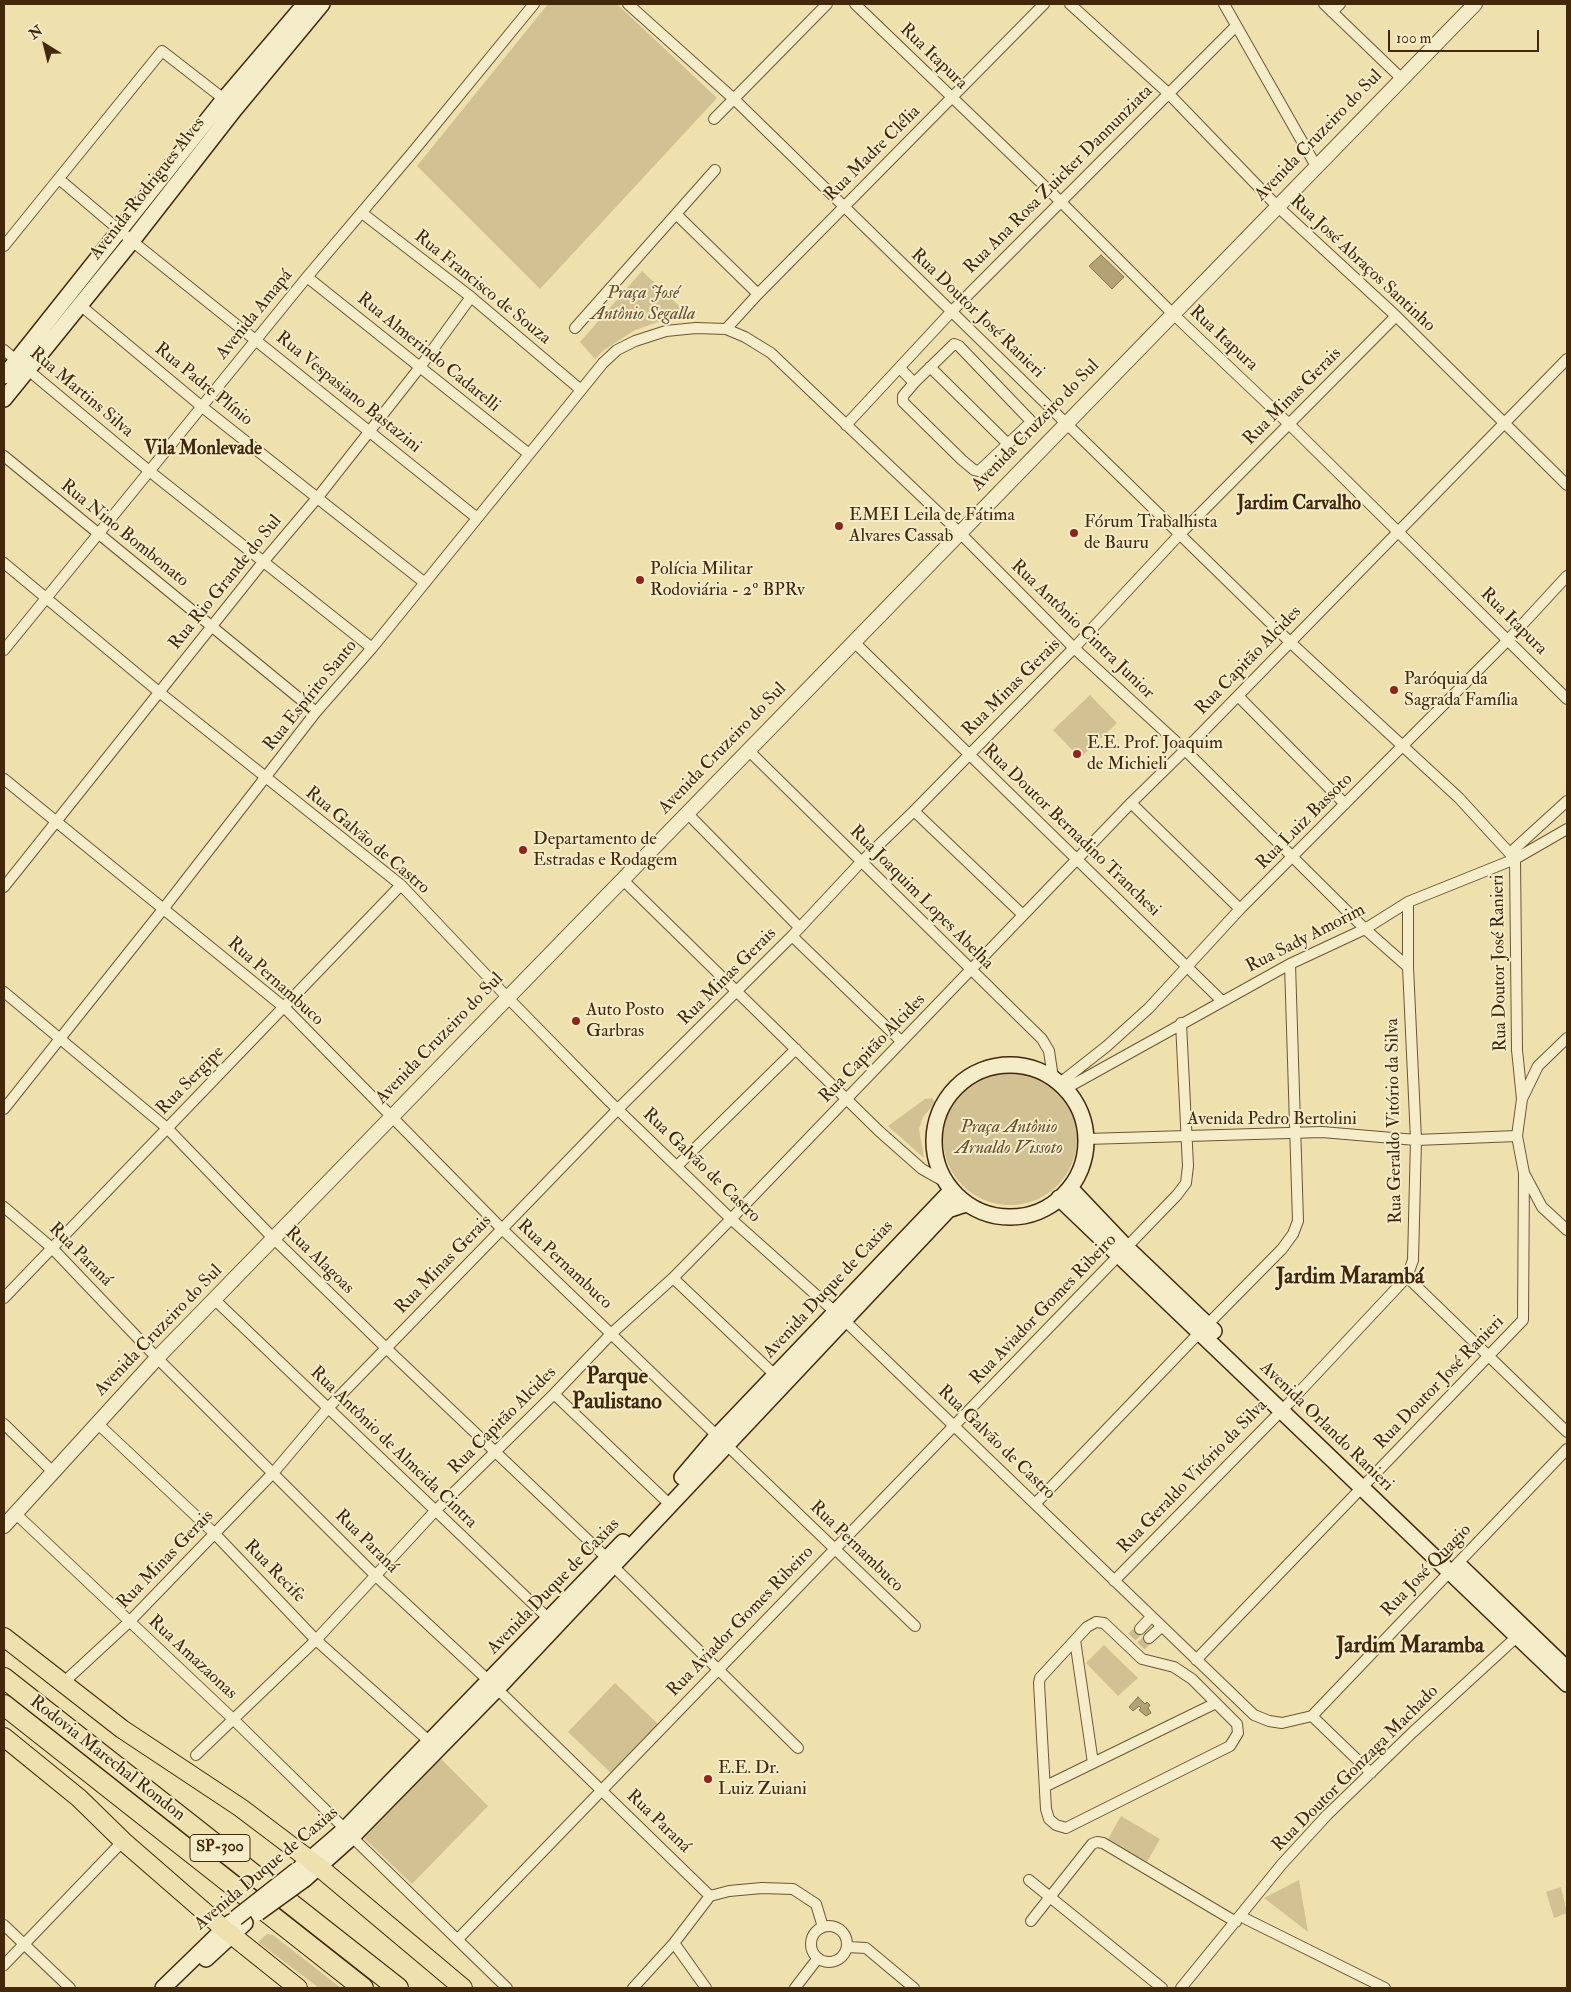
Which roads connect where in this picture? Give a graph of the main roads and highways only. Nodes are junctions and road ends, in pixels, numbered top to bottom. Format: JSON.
{"nodes":[{"id":1,"x":305,"y":4,"type":"edge"},
{"id":2,"x":322,"y":4,"type":"edge"},
{"id":3,"x":230,"y":104,"type":"junction"},
{"id":4,"x":127,"y":236,"type":"junction"},
{"id":5,"x":23,"y":365,"type":"junction"},
{"id":6,"x":4,"y":376,"type":"edge"},
{"id":7,"x":4,"y":399,"type":"edge"},
{"id":8,"x":948,"y":1186,"type":"junction"},
{"id":9,"x":1064,"y":1193,"type":"junction"},
{"id":10,"x":966,"y":1204,"type":"junction"},
{"id":11,"x":839,"y":1316,"type":"junction"},
{"id":12,"x":721,"y":1441,"type":"junction"},
{"id":13,"x":611,"y":1563,"type":"junction"},
{"id":14,"x":1521,"y":1632,"type":"junction"},
{"id":15,"x":4,"y":1637,"type":"edge"},
{"id":16,"x":1567,"y":1669,"type":"edge"},
{"id":17,"x":4,"y":1678,"type":"edge"},
{"id":18,"x":1567,"y":1684,"type":"edge"},
{"id":19,"x":493,"y":1685,"type":"junction"},
{"id":20,"x":4,"y":1705,"type":"edge"},
{"id":21,"x":4,"y":1737,"type":"edge"},
{"id":22,"x":11,"y":1751,"type":"edge"},
{"id":23,"x":348,"y":1833,"type":"junction"},
{"id":24,"x":308,"y":1869,"type":"junction"},
{"id":25,"x":234,"y":1926,"type":"junction"},
{"id":26,"x":163,"y":1988,"type":"edge"},
{"id":27,"x":177,"y":1988,"type":"edge"},
{"id":28,"x":298,"y":1988,"type":"edge"},
{"id":29,"x":363,"y":1988,"type":"edge"},
{"id":30,"x":398,"y":1988,"type":"edge"},
{"id":31,"x":463,"y":1988,"type":"edge"}],
"edges":[{"from":1,"to":3,"type":"main road","name":"Avenida Rodrigues Alves"},
{"from":2,"to":3,"type":"main road","name":"Avenida Rodrigues Alves"},
{"from":3,"to":4,"type":"main road","name":"Avenida Rodrigues Alves"},
{"from":4,"to":5,"type":"main road","name":"Avenida Rodrigues Alves"},
{"from":4,"to":5,"type":"main road","name":"Avenida Rodrigues Alves"},
{"from":5,"to":6,"type":"main road","name":"Avenida Rodrigues Alves"},
{"from":5,"to":7,"type":"main road","name":"Avenida Rodrigues Alves"},
{"from":8,"to":9,"type":"main road"},
{"from":8,"to":10,"type":"main road"},
{"from":8,"to":11,"type":"main road","name":"Avenida Duque de Caxias"},
{"from":9,"to":10,"type":"main road"},
{"from":9,"to":14,"type":"main road","name":"Avenida Orlando Ranieri"},
{"from":10,"to":11,"type":"main road","name":"Avenida Duque de Caxias"},
{"from":11,"to":12,"type":"main road","name":"Avenida Duque de Caxias"},
{"from":11,"to":12,"type":"main road","name":"Avenida Duque de Caxias"},
{"from":12,"to":13,"type":"main road","name":"Avenida Duque de Caxias"},
{"from":12,"to":13,"type":"main road","name":"Avenida Duque de Caxias"},
{"from":13,"to":19,"type":"main road","name":"Avenida Duque de Caxias"},
{"from":13,"to":19,"type":"main road","name":"Avenida Duque de Caxias"},
{"from":14,"to":16,"type":"main road","name":"Avenida Orlando Ranieri"},
{"from":14,"to":18,"type":"main road","name":"Avenida Orlando Ranieri"},
{"from":15,"to":24,"type":"highway"},
{"from":17,"to":30,"type":"highway","name":"Rodovia Marechal Rondon","number":"SP-300"},
{"from":19,"to":23,"type":"main road","name":"Avenida Duque de Caxias"},
{"from":19,"to":23,"type":"main road","name":"Avenida Duque de Caxias"},
{"from":20,"to":29,"type":"highway","name":"Rodovia Marechal Rondon","number":"SP-300"},
{"from":21,"to":22,"type":"highway"},
{"from":22,"to":25,"type":"highway"},
{"from":23,"to":24,"type":"main road","name":"Avenida Duque de Caxias"},
{"from":24,"to":25,"type":"main road","name":"Avenida Duque de Caxias","bridge":true},
{"from":24,"to":31,"type":"highway"},
{"from":25,"to":26,"type":"main road","name":"Avenida Duque de Caxias"},
{"from":25,"to":27,"type":"main road","name":"Avenida Duque de Caxias"},
{"from":25,"to":28,"type":"highway"}]}
